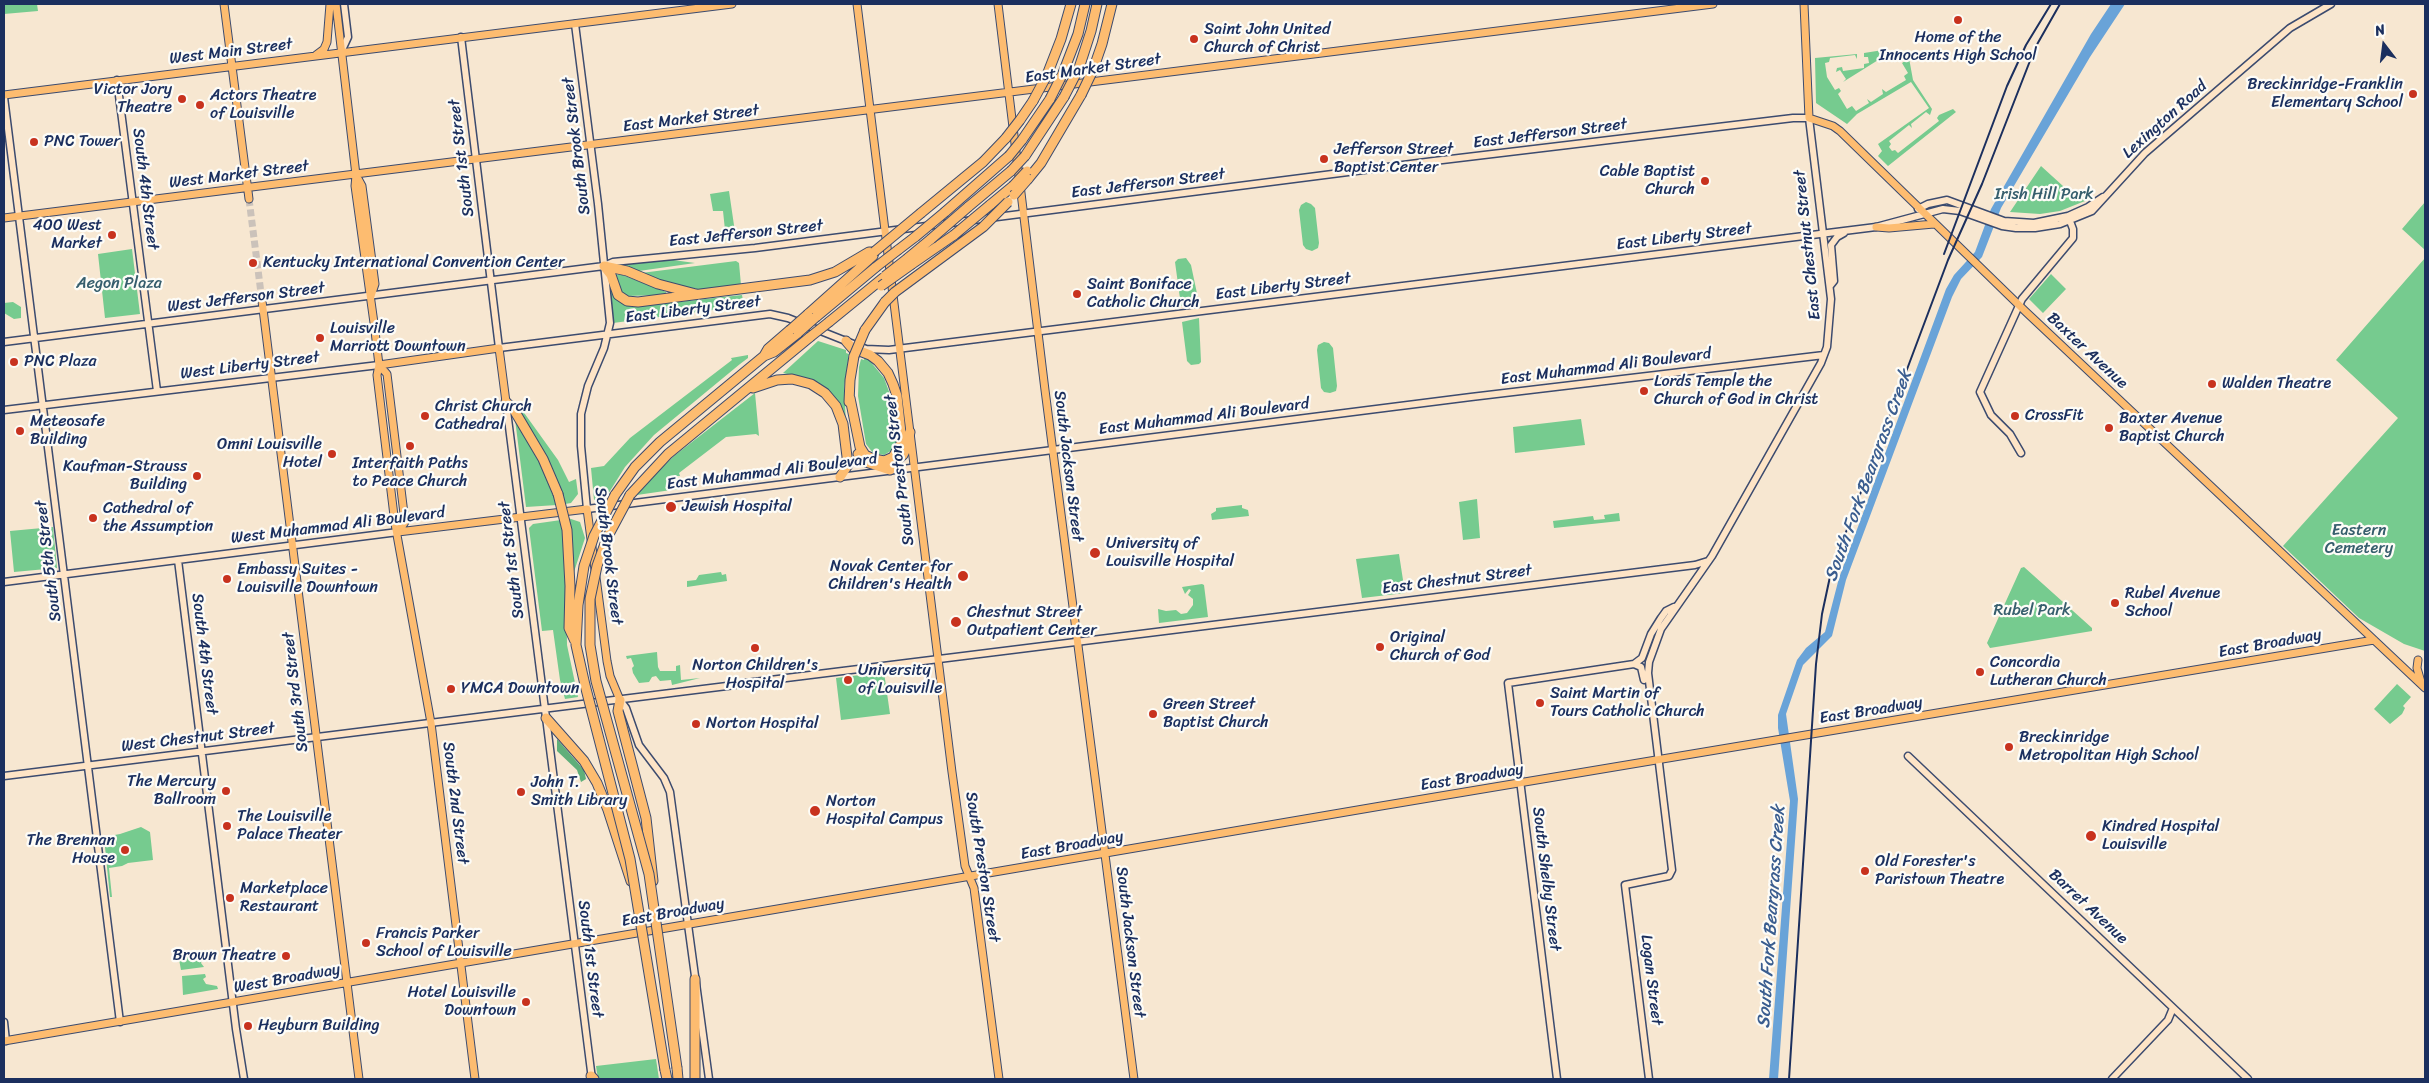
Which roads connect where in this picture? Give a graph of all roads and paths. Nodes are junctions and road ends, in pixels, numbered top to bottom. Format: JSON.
{"nodes":[{"id":1,"x":224,"y":4,"type":"edge"},
{"id":2,"x":330,"y":4,"type":"edge"},
{"id":3,"x":336,"y":4,"type":"edge"},
{"id":4,"x":344,"y":4,"type":"edge"},
{"id":5,"x":732,"y":4,"type":"edge"},
{"id":6,"x":857,"y":4,"type":"edge"},
{"id":7,"x":998,"y":4,"type":"edge"},
{"id":8,"x":1071,"y":4,"type":"edge"},
{"id":9,"x":1085,"y":4,"type":"edge"},
{"id":10,"x":1097,"y":4,"type":"edge"},
{"id":11,"x":1112,"y":4,"type":"edge"},
{"id":12,"x":1713,"y":4,"type":"edge"},
{"id":13,"x":1804,"y":4,"type":"edge"},
{"id":14,"x":2331,"y":4,"type":"edge"},
{"id":15,"x":575,"y":24,"type":"junction"},
{"id":16,"x":461,"y":38,"type":"junction"},
{"id":17,"x":341,"y":52,"type":"junction"},
{"id":18,"x":315,"y":55,"type":"junction"},
{"id":19,"x":233,"y":65,"type":"junction"},
{"id":20,"x":117,"y":80,"type":"junction"},
{"id":21,"x":1009,"y":94,"type":"junction"},
{"id":22,"x":4,"y":96,"type":"edge"},
{"id":23,"x":870,"y":110,"type":"junction"},
{"id":24,"x":1809,"y":118,"type":"junction"},
{"id":25,"x":591,"y":145,"type":"junction"},
{"id":26,"x":477,"y":159,"type":"junction"},
{"id":27,"x":356,"y":175,"type":"junction"},
{"id":28,"x":248,"y":188,"type":"junction"},
{"id":29,"x":1012,"y":194,"type":"junction"},
{"id":30,"x":249,"y":199,"type":"tunnel mouth"},
{"id":31,"x":132,"y":202,"type":"junction"},
{"id":32,"x":1918,"y":209,"type":"junction"},
{"id":33,"x":1024,"y":214,"type":"junction"},
{"id":34,"x":1924,"y":215,"type":"junction"},
{"id":35,"x":18,"y":216,"type":"junction"},
{"id":36,"x":1981,"y":216,"type":"junction"},
{"id":37,"x":4,"y":218,"type":"edge"},
{"id":38,"x":2069,"y":218,"type":"junction"},
{"id":39,"x":1934,"y":224,"type":"junction"},
{"id":40,"x":1876,"y":227,"type":"junction"},
{"id":41,"x":1850,"y":230,"type":"junction"},
{"id":42,"x":885,"y":231,"type":"junction"},
{"id":43,"x":1823,"y":233,"type":"junction"},
{"id":44,"x":874,"y":252,"type":"junction"},
{"id":45,"x":910,"y":261,"type":"junction"},
{"id":46,"x":604,"y":266,"type":"junction"},
{"id":47,"x":492,"y":281,"type":"junction"},
{"id":48,"x":1830,"y":286,"type":"junction"},
{"id":49,"x":698,"y":295,"type":"junction"},
{"id":50,"x":371,"y":296,"type":"junction"},
{"id":51,"x":262,"y":301,"type":"tunnel mouth"},
{"id":52,"x":2018,"y":305,"type":"junction"},
{"id":53,"x":263,"y":309,"type":"junction"},
{"id":54,"x":812,"y":316,"type":"junction"},
{"id":55,"x":148,"y":324,"type":"junction"},
{"id":56,"x":1039,"y":331,"type":"junction"},
{"id":57,"x":607,"y":335,"type":"junction"},
{"id":58,"x":35,"y":338,"type":"junction"},
{"id":59,"x":846,"y":341,"type":"junction"},
{"id":60,"x":4,"y":342,"type":"edge"},
{"id":61,"x":499,"y":348,"type":"junction"},
{"id":62,"x":900,"y":349,"type":"junction"},
{"id":63,"x":1824,"y":355,"type":"junction"},
{"id":64,"x":379,"y":364,"type":"junction"},
{"id":65,"x":272,"y":377,"type":"junction"},
{"id":66,"x":768,"y":377,"type":"junction"},
{"id":67,"x":156,"y":391,"type":"junction"},
{"id":68,"x":850,"y":398,"type":"junction"},
{"id":69,"x":506,"y":402,"type":"junction"},
{"id":70,"x":44,"y":405,"type":"junction"},
{"id":71,"x":4,"y":410,"type":"edge"},
{"id":72,"x":910,"y":432,"type":"junction"},
{"id":73,"x":1053,"y":450,"type":"junction"},
{"id":74,"x":2021,"y":453,"type":"dead end"},
{"id":75,"x":874,"y":466,"type":"junction"},
{"id":76,"x":914,"y":467,"type":"junction"},
{"id":77,"x":890,"y":470,"type":"junction"},
{"id":78,"x":840,"y":477,"type":"junction"},
{"id":79,"x":587,"y":509,"type":"junction"},
{"id":80,"x":520,"y":517,"type":"junction"},
{"id":81,"x":398,"y":532,"type":"junction"},
{"id":82,"x":293,"y":546,"type":"junction"},
{"id":83,"x":178,"y":560,"type":"junction"},
{"id":84,"x":1708,"y":561,"type":"junction"},
{"id":85,"x":64,"y":574,"type":"junction"},
{"id":86,"x":4,"y":582,"type":"edge"},
{"id":87,"x":1674,"y":607,"type":"junction"},
{"id":88,"x":2374,"y":640,"type":"junction"},
{"id":89,"x":1078,"y":641,"type":"junction"},
{"id":90,"x":576,"y":645,"type":"junction"},
{"id":91,"x":938,"y":658,"type":"junction"},
{"id":92,"x":2418,"y":660,"type":"dead end"},
{"id":93,"x":1634,"y":664,"type":"junction"},
{"id":94,"x":2425,"y":688,"type":"edge"},
{"id":95,"x":620,"y":700,"type":"junction"},
{"id":96,"x":545,"y":713,"type":"junction"},
{"id":97,"x":431,"y":723,"type":"junction"},
{"id":98,"x":1655,"y":729,"type":"junction"},
{"id":99,"x":316,"y":737,"type":"junction"},
{"id":100,"x":201,"y":751,"type":"junction"},
{"id":101,"x":1908,"y":756,"type":"dead end"},
{"id":102,"x":1659,"y":760,"type":"junction"},
{"id":103,"x":88,"y":766,"type":"junction"},
{"id":104,"x":4,"y":776,"type":"edge"},
{"id":105,"x":1520,"y":784,"type":"junction"},
{"id":106,"x":1105,"y":854,"type":"junction"},
{"id":107,"x":970,"y":877,"type":"junction"},
{"id":108,"x":640,"y":911,"type":"junction"},
{"id":109,"x":656,"y":920,"type":"junction"},
{"id":110,"x":688,"y":924,"type":"junction"},
{"id":111,"x":574,"y":944,"type":"junction"},
{"id":112,"x":461,"y":963,"type":"junction"},
{"id":113,"x":695,"y":979,"type":"junction"},
{"id":114,"x":346,"y":983,"type":"junction"},
{"id":115,"x":232,"y":1002,"type":"junction"},
{"id":116,"x":2173,"y":1008,"type":"junction"},
{"id":117,"x":4,"y":1022,"type":"edge"},
{"id":118,"x":120,"y":1022,"type":"junction"},
{"id":119,"x":5,"y":1041,"type":"edge"},
{"id":120,"x":666,"y":1075,"type":"edge"},
{"id":121,"x":592,"y":1078,"type":"edge"},
{"id":122,"x":244,"y":1079,"type":"edge"},
{"id":123,"x":359,"y":1079,"type":"edge"},
{"id":124,"x":475,"y":1079,"type":"edge"},
{"id":125,"x":678,"y":1079,"type":"edge"},
{"id":126,"x":695,"y":1079,"type":"edge"},
{"id":127,"x":709,"y":1079,"type":"edge"},
{"id":128,"x":999,"y":1079,"type":"edge"},
{"id":129,"x":1134,"y":1079,"type":"edge"},
{"id":130,"x":1557,"y":1079,"type":"edge"},
{"id":131,"x":1649,"y":1079,"type":"edge"},
{"id":132,"x":2112,"y":1079,"type":"edge"},
{"id":133,"x":2248,"y":1079,"type":"edge"}],
"edges":[{"from":1,"to":19,"type":"main road"},
{"from":2,"to":18,"type":"main road"},
{"from":3,"to":17,"type":"main road","name":"South 2nd Street"},
{"from":4,"to":17,"type":"street"},
{"from":5,"to":15,"type":"main road","name":"West Main Street"},
{"from":6,"to":23,"type":"main road","name":"South Preston Street"},
{"from":7,"to":21,"type":"main road","name":"South Jackson Street"},
{"from":8,"to":44,"type":"highway","bridge":true},
{"from":9,"to":54,"type":"highway","bridge":true},
{"from":10,"to":45,"type":"highway","bridge":true},
{"from":11,"to":29,"type":"highway","bridge":true},
{"from":12,"to":21,"type":"main road","name":"East Market Street"},
{"from":13,"to":24,"type":"main road"},
{"from":14,"to":38,"type":"street","name":"Lexington Road"},
{"from":15,"to":16,"type":"main road","name":"West Main Street"},
{"from":15,"to":25,"type":"street","name":"South Brook Street"},
{"from":16,"to":17,"type":"main road","name":"West Main Street"},
{"from":16,"to":26,"type":"street","name":"South 1st Street"},
{"from":17,"to":18,"type":"main road","name":"West Main Street"},
{"from":17,"to":27,"type":"main road","name":"South 2nd Street"},
{"from":18,"to":19,"type":"main road","name":"West Main Street"},
{"from":19,"to":20,"type":"main road","name":"West Main Street"},
{"from":19,"to":28,"type":"main road"},
{"from":20,"to":22,"type":"main road","name":"West Main Street"},
{"from":20,"to":31,"type":"street","name":"South 4th Street"},
{"from":21,"to":23,"type":"main road","name":"East Market Street"},
{"from":21,"to":33,"type":"main road","name":"South Jackson Street"},
{"from":22,"to":35,"type":"street","name":"South 5th Street"},
{"from":23,"to":25,"type":"main road","name":"East Market Street"},
{"from":23,"to":42,"type":"main road","name":"South Preston Street"},
{"from":24,"to":32,"type":"main road","name":"Baxter Avenue"},
{"from":24,"to":33,"type":"street","name":"East Jefferson Street"},
{"from":24,"to":43,"type":"street","name":"East Chestnut Street"},
{"from":25,"to":26,"type":"main road","name":"East Market Street"},
{"from":25,"to":46,"type":"street","name":"South Brook Street"},
{"from":26,"to":27,"type":"main road","name":"West Market Street"},
{"from":26,"to":47,"type":"street","name":"South 1st Street"},
{"from":27,"to":28,"type":"main road","name":"West Market Street"},
{"from":27,"to":50,"type":"main road","name":"South 2nd Street"},
{"from":28,"to":30,"type":"main road"},
{"from":28,"to":31,"type":"main road","name":"West Market Street"},
{"from":29,"to":45,"type":"highway","bridge":true},
{"from":29,"to":68,"type":"highway","bridge":true},
{"from":31,"to":35,"type":"main road","name":"West Market Street"},
{"from":31,"to":55,"type":"street","name":"South 4th Street"},
{"from":32,"to":34,"type":"main road","name":"Baxter Avenue"},
{"from":32,"to":36,"type":"street","name":"East Liberty Street"},
{"from":33,"to":42,"type":"street","name":"East Jefferson Street"},
{"from":33,"to":56,"type":"main road","name":"South Jackson Street"},
{"from":34,"to":36,"type":"street","name":"East Liberty Street"},
{"from":34,"to":39,"type":"main road","name":"Baxter Avenue"},
{"from":34,"to":40,"type":"street","name":"East Liberty Street"},
{"from":35,"to":37,"type":"main road","name":"West Market Street"},
{"from":35,"to":58,"type":"street","name":"South 5th Street"},
{"from":36,"to":38,"type":"street","name":"East Liberty Street"},
{"from":38,"to":52,"type":"street"},
{"from":39,"to":40,"type":"main road"},
{"from":39,"to":52,"type":"main road","name":"Baxter Avenue"},
{"from":40,"to":41,"type":"street","name":"East Liberty Street"},
{"from":41,"to":43,"type":"street","name":"East Liberty Street"},
{"from":41,"to":48,"type":"street"},
{"from":42,"to":46,"type":"street","name":"East Jefferson Street"},
{"from":42,"to":62,"type":"main road","name":"South Preston Street"},
{"from":43,"to":48,"type":"street","name":"East Chestnut Street"},
{"from":43,"to":56,"type":"street","name":"East Liberty Street"},
{"from":44,"to":49,"type":"highway"},
{"from":44,"to":54,"type":"highway"},
{"from":45,"to":66,"type":"highway","bridge":true},
{"from":46,"to":47,"type":"street","name":"East Jefferson Street"},
{"from":46,"to":49,"type":"highway"},
{"from":46,"to":49,"type":"highway"},
{"from":46,"to":57,"type":"street","name":"South Brook Street"},
{"from":47,"to":50,"type":"street","name":"West Jefferson Street"},
{"from":47,"to":61,"type":"street","name":"South 1st Street"},
{"from":48,"to":63,"type":"street","name":"East Chestnut Street"},
{"from":50,"to":53,"type":"street","name":"West Jefferson Street"},
{"from":50,"to":64,"type":"main road","name":"South 2nd Street"},
{"from":51,"to":53,"type":"main road","name":"South 3rd Street"},
{"from":52,"to":74,"type":"street"},
{"from":52,"to":88,"type":"main road","name":"Baxter Avenue"},
{"from":53,"to":55,"type":"street","name":"West Jefferson Street"},
{"from":53,"to":65,"type":"main road","name":"South 3rd Street"},
{"from":54,"to":90,"type":"highway","bridge":true},
{"from":55,"to":58,"type":"street","name":"West Jefferson Street"},
{"from":55,"to":67,"type":"street","name":"South 4th Street"},
{"from":56,"to":62,"type":"street","name":"East Liberty Street"},
{"from":56,"to":73,"type":"main road","name":"South Jackson Street"},
{"from":57,"to":59,"type":"street","name":"East Liberty Street"},
{"from":57,"to":61,"type":"street","name":"East Liberty Street"},
{"from":57,"to":79,"type":"street","name":"South Brook Street"},
{"from":58,"to":60,"type":"street","name":"West Jefferson Street"},
{"from":58,"to":70,"type":"street","name":"South 5th Street"},
{"from":59,"to":62,"type":"street","name":"East Liberty Street"},
{"from":59,"to":68,"type":"highway"},
{"from":61,"to":64,"type":"main road","name":"West Liberty Street"},
{"from":61,"to":69,"type":"main road","name":"South 1st Street"},
{"from":62,"to":72,"type":"main road","name":"South Preston Street"},
{"from":63,"to":73,"type":"street","name":"East Muhammad Ali Boulevard"},
{"from":63,"to":84,"type":"street","name":"East Chestnut Street"},
{"from":64,"to":65,"type":"street","name":"West Liberty Street"},
{"from":64,"to":81,"type":"main road","name":"South 2nd Street"},
{"from":65,"to":67,"type":"street","name":"West Liberty Street"},
{"from":65,"to":82,"type":"main road","name":"South 3rd Street"},
{"from":66,"to":78,"type":"highway"},
{"from":66,"to":109,"type":"highway","bridge":true},
{"from":67,"to":70,"type":"street","name":"West Liberty Street"},
{"from":68,"to":75,"type":"highway"},
{"from":69,"to":80,"type":"street","name":"South 1st Street"},
{"from":69,"to":90,"type":"highway","bridge":true},
{"from":70,"to":71,"type":"street","name":"West Liberty Street"},
{"from":70,"to":85,"type":"street","name":"South 5th Street"},
{"from":72,"to":75,"type":"highway"},
{"from":72,"to":76,"type":"main road","name":"South Preston Street"},
{"from":73,"to":76,"type":"street","name":"East Muhammad Ali Boulevard"},
{"from":73,"to":89,"type":"main road","name":"South Jackson Street"},
{"from":75,"to":77,"type":"highway"},
{"from":76,"to":77,"type":"street","name":"East Muhammad Ali Boulevard"},
{"from":76,"to":91,"type":"main road","name":"South Preston Street"},
{"from":77,"to":78,"type":"street","name":"East Muhammad Ali Boulevard"},
{"from":78,"to":79,"type":"street","name":"East Muhammad Ali Boulevard"},
{"from":79,"to":80,"type":"main road","name":"West Muhammad Ali Boulevard"},
{"from":79,"to":95,"type":"main road","name":"South Brook Street"},
{"from":80,"to":81,"type":"main road","name":"West Muhammad Ali Boulevard"},
{"from":80,"to":96,"type":"street","name":"South 1st Street"},
{"from":81,"to":82,"type":"street","name":"West Muhammad Ali Boulevard"},
{"from":81,"to":97,"type":"main road","name":"South 2nd Street"},
{"from":82,"to":83,"type":"street","name":"West Muhammad Ali Boulevard"},
{"from":82,"to":99,"type":"main road","name":"South 3rd Street"},
{"from":83,"to":85,"type":"street","name":"West Muhammad Ali Boulevard"},
{"from":83,"to":100,"type":"street","name":"South 4th Street"},
{"from":84,"to":87,"type":"street"},
{"from":84,"to":89,"type":"street","name":"East Chestnut Street"},
{"from":85,"to":86,"type":"street","name":"West Muhammad Ali Boulevard"},
{"from":85,"to":103,"type":"street","name":"South 5th Street"},
{"from":87,"to":93,"type":"street"},
{"from":87,"to":98,"type":"street"},
{"from":88,"to":94,"type":"main road","name":"Baxter Avenue"},
{"from":88,"to":102,"type":"main road","name":"East Broadway"},
{"from":89,"to":91,"type":"street","name":"East Chestnut Street"},
{"from":89,"to":106,"type":"main road","name":"South Jackson Street"},
{"from":90,"to":108,"type":"highway","bridge":true},
{"from":91,"to":95,"type":"street","name":"East Chestnut Street"},
{"from":91,"to":107,"type":"main road","name":"South Preston Street"},
{"from":92,"to":94,"type":"main road"},
{"from":93,"to":98,"type":"street"},
{"from":93,"to":105,"type":"street","name":"South Shelby Street"},
{"from":95,"to":96,"type":"street","name":"East Chestnut Street"},
{"from":95,"to":109,"type":"highway","bridge":true},
{"from":95,"to":110,"type":"street","name":"South Brook Street"},
{"from":96,"to":97,"type":"street","name":"West Chestnut Street"},
{"from":96,"to":108,"type":"highway","bridge":true},
{"from":96,"to":111,"type":"street","name":"South 1st Street"},
{"from":97,"to":99,"type":"street","name":"West Chestnut Street"},
{"from":97,"to":112,"type":"main road","name":"South 2nd Street"},
{"from":98,"to":102,"type":"street"},
{"from":99,"to":100,"type":"street","name":"West Chestnut Street"},
{"from":99,"to":114,"type":"main road","name":"South 3rd Street"},
{"from":100,"to":103,"type":"street","name":"West Chestnut Street"},
{"from":100,"to":115,"type":"street","name":"South 4th Street"},
{"from":101,"to":116,"type":"street","name":"Barret Avenue"},
{"from":102,"to":105,"type":"main road","name":"East Broadway"},
{"from":102,"to":131,"type":"street","name":"Logan Street"},
{"from":103,"to":104,"type":"street","name":"West Chestnut Street"},
{"from":103,"to":118,"type":"street","name":"South 5th Street"},
{"from":105,"to":106,"type":"main road","name":"East Broadway"},
{"from":105,"to":130,"type":"street","name":"South Shelby Street"},
{"from":106,"to":107,"type":"main road","name":"East Broadway"},
{"from":106,"to":129,"type":"main road","name":"South Jackson Street"},
{"from":107,"to":110,"type":"main road","name":"East Broadway"},
{"from":107,"to":128,"type":"main road","name":"South Preston Street"},
{"from":108,"to":120,"type":"highway","bridge":true},
{"from":109,"to":125,"type":"highway","bridge":true},
{"from":110,"to":111,"type":"main road","name":"East Broadway"},
{"from":110,"to":113,"type":"street","name":"South Brook Street"},
{"from":111,"to":112,"type":"main road","name":"West Broadway"},
{"from":111,"to":121,"type":"street","name":"South 1st Street"},
{"from":112,"to":114,"type":"main road","name":"West Broadway"},
{"from":112,"to":124,"type":"main road","name":"South 2nd Street"},
{"from":113,"to":126,"type":"highway"},
{"from":113,"to":127,"type":"street","name":"South Brook Street"},
{"from":114,"to":115,"type":"main road","name":"West Broadway"},
{"from":114,"to":123,"type":"main road","name":"South 3rd Street"},
{"from":115,"to":118,"type":"main road","name":"West Broadway"},
{"from":115,"to":122,"type":"street","name":"South 4th Street"},
{"from":116,"to":132,"type":"street"},
{"from":116,"to":133,"type":"street","name":"Barret Avenue"},
{"from":117,"to":119,"type":"street"},
{"from":118,"to":119,"type":"main road","name":"West Broadway"}]}
